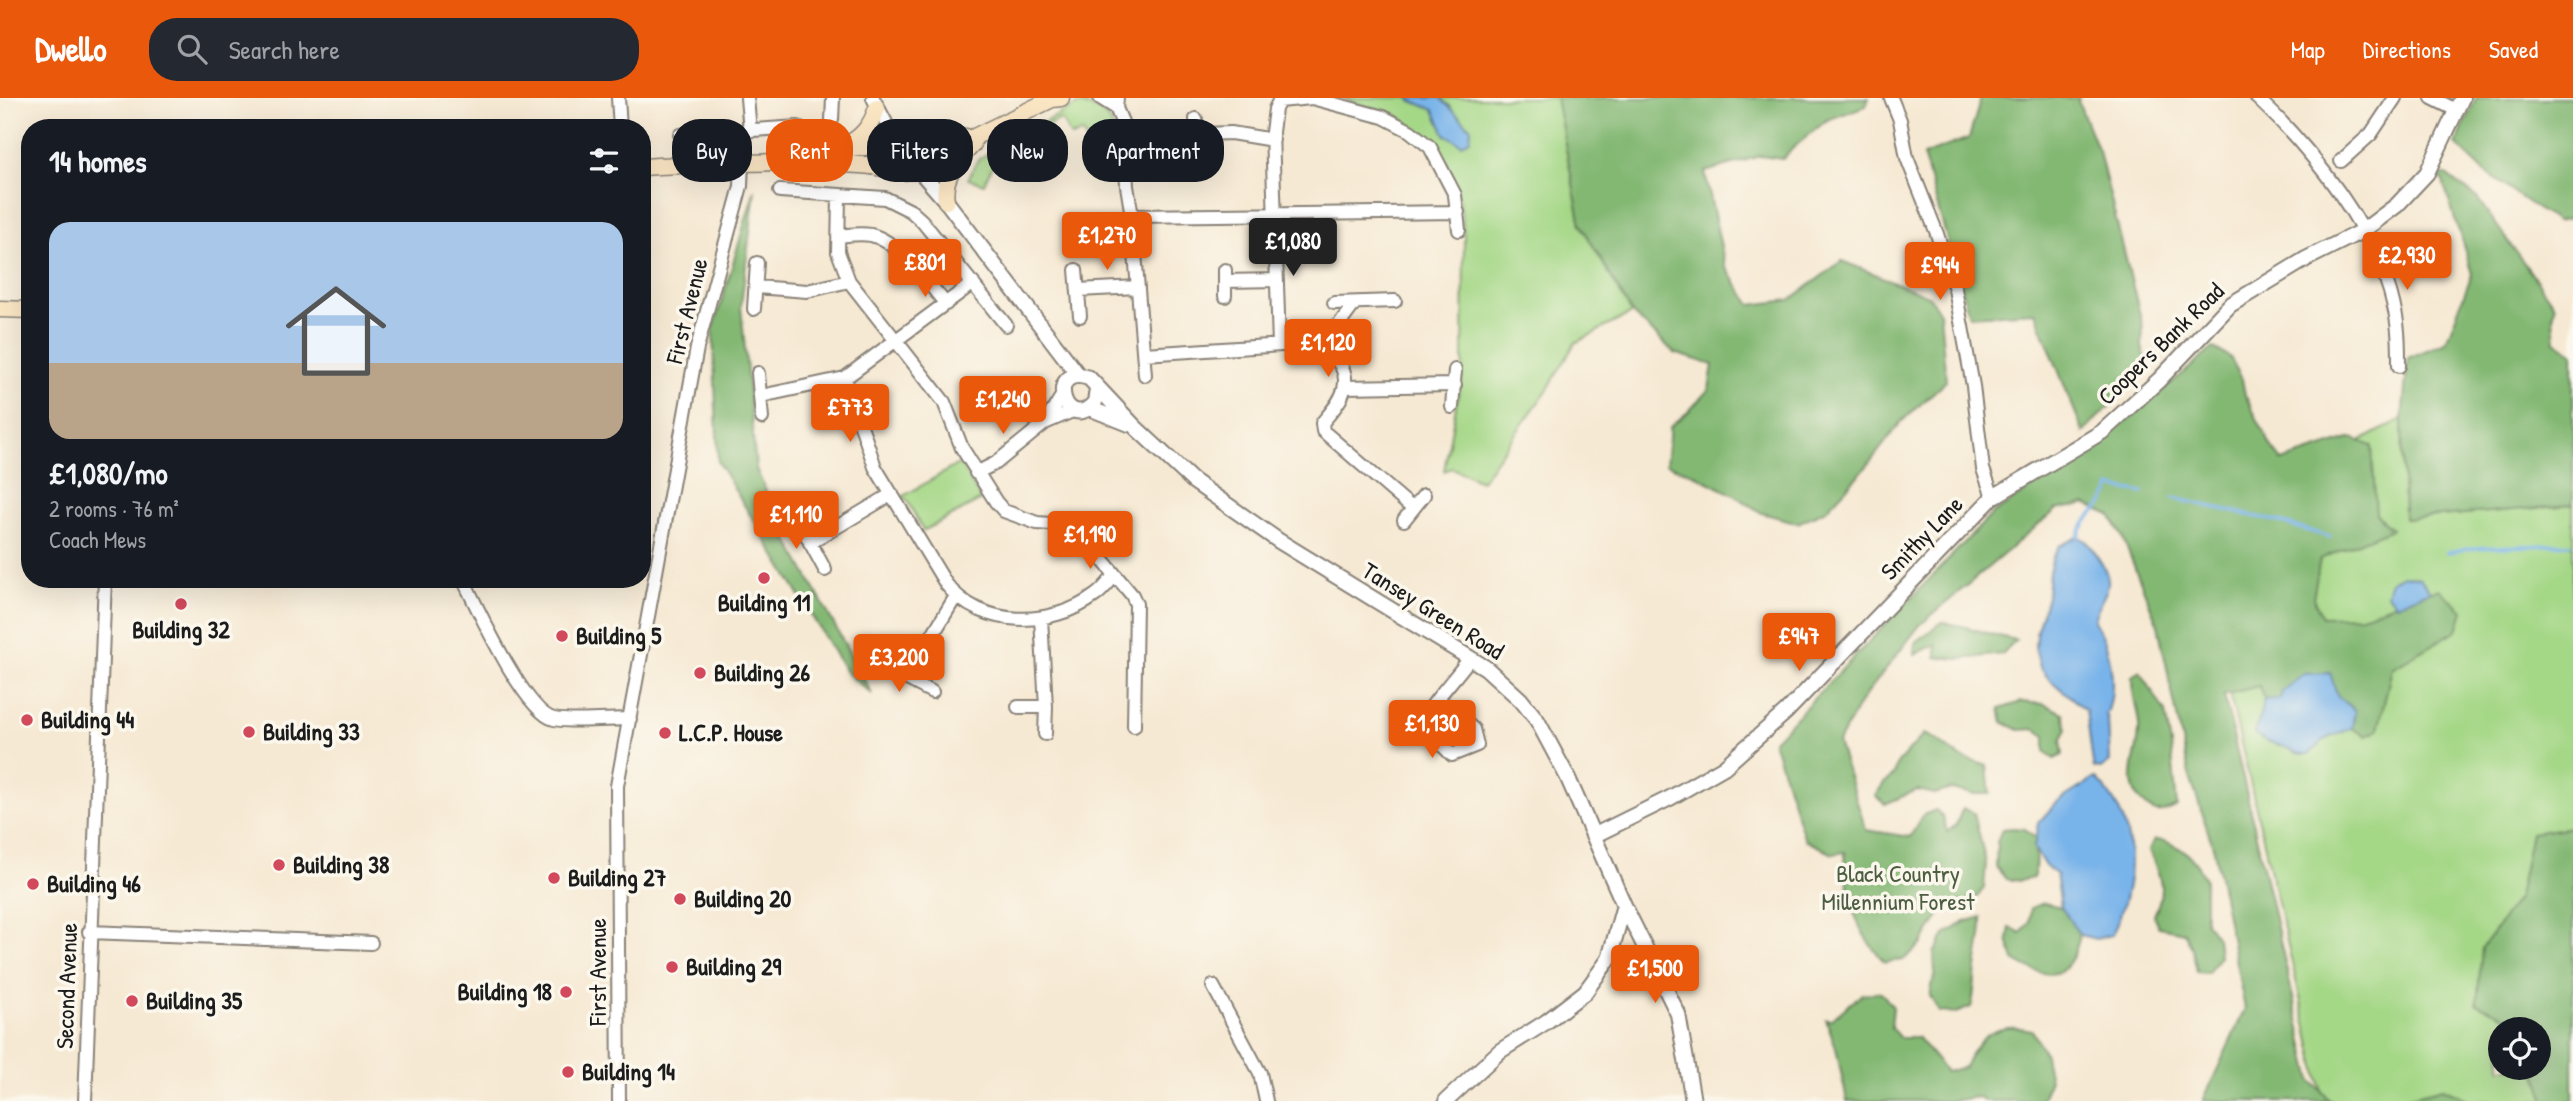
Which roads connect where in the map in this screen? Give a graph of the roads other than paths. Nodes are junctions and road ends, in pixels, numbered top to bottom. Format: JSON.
{"nodes":[{"id":1,"x":618,"y":98,"type":"edge"},
{"id":2,"x":747,"y":98,"type":"edge"},
{"id":3,"x":834,"y":98,"type":"edge"},
{"id":4,"x":1055,"y":98,"type":"edge"},
{"id":5,"x":1100,"y":98,"type":"edge"},
{"id":6,"x":1891,"y":98,"type":"edge"},
{"id":7,"x":2257,"y":98,"type":"edge"},
{"id":8,"x":2395,"y":98,"type":"edge"},
{"id":9,"x":2432,"y":98,"type":"edge"},
{"id":10,"x":1277,"y":99,"type":"edge"},
{"id":11,"x":875,"y":103,"type":"edge"},
{"id":12,"x":1116,"y":103,"type":"edge"},
{"id":13,"x":2459,"y":104,"type":"edge"},
{"id":14,"x":619,"y":119,"type":"edge"},
{"id":15,"x":749,"y":119,"type":"edge"},
{"id":16,"x":832,"y":119,"type":"edge"},
{"id":17,"x":1224,"y":133,"type":"edge"},
{"id":18,"x":982,"y":135,"type":"junction"},
{"id":19,"x":973,"y":136,"type":"edge"},
{"id":20,"x":973,"y":140,"type":"edge"},
{"id":21,"x":1273,"y":141,"type":"junction"},
{"id":22,"x":853,"y":142,"type":"edge"},
{"id":23,"x":766,"y":160,"type":"edge"},
{"id":24,"x":752,"y":161,"type":"edge"},
{"id":25,"x":760,"y":161,"type":"junction"},
{"id":26,"x":2340,"y":161,"type":"dead end"},
{"id":27,"x":672,"y":165,"type":"edge"},
{"id":28,"x":651,"y":166,"type":"edge"},
{"id":29,"x":867,"y":166,"type":"edge"},
{"id":30,"x":741,"y":182,"type":"edge"},
{"id":31,"x":932,"y":182,"type":"edge"},
{"id":32,"x":780,"y":191,"type":"dead end"},
{"id":33,"x":839,"y":196,"type":"junction"},
{"id":34,"x":946,"y":201,"type":"junction"},
{"id":35,"x":1274,"y":212,"type":"junction"},
{"id":36,"x":1458,"y":212,"type":"junction"},
{"id":37,"x":1132,"y":216,"type":"junction"},
{"id":38,"x":1459,"y":230,"type":"dead end"},
{"id":39,"x":2364,"y":230,"type":"junction"},
{"id":40,"x":838,"y":236,"type":"junction"},
{"id":41,"x":757,"y":263,"type":"dead end"},
{"id":42,"x":1076,"y":270,"type":"dead end"},
{"id":43,"x":1277,"y":280,"type":"junction"},
{"id":44,"x":849,"y":281,"type":"junction"},
{"id":45,"x":973,"y":283,"type":"junction"},
{"id":46,"x":757,"y":286,"type":"junction"},
{"id":47,"x":1138,"y":287,"type":"junction"},
{"id":48,"x":1078,"y":290,"type":"junction"},
{"id":49,"x":1225,"y":296,"type":"dead end"},
{"id":50,"x":1395,"y":301,"type":"dead end"},
{"id":51,"x":1334,"y":303,"type":"dead end"},
{"id":52,"x":1355,"y":303,"type":"junction"},
{"id":53,"x":946,"y":304,"type":"junction"},
{"id":54,"x":0,"y":309,"type":"edge"},
{"id":55,"x":754,"y":309,"type":"dead end"},
{"id":56,"x":21,"y":310,"type":"edge"},
{"id":57,"x":1080,"y":316,"type":"dead end"},
{"id":58,"x":1006,"y":325,"type":"dead end"},
{"id":59,"x":897,"y":342,"type":"junction"},
{"id":60,"x":1279,"y":345,"type":"junction"},
{"id":61,"x":1321,"y":349,"type":"junction"},
{"id":62,"x":1059,"y":352,"type":"junction"},
{"id":63,"x":1144,"y":354,"type":"junction"},
{"id":64,"x":2399,"y":366,"type":"dead end"},
{"id":65,"x":1455,"y":370,"type":"dead end"},
{"id":66,"x":758,"y":373,"type":"dead end"},
{"id":67,"x":1145,"y":375,"type":"dead end"},
{"id":68,"x":1079,"y":376,"type":"junction"},
{"id":69,"x":845,"y":377,"type":"junction"},
{"id":70,"x":1455,"y":385,"type":"junction"},
{"id":71,"x":1345,"y":387,"type":"junction"},
{"id":72,"x":1097,"y":389,"type":"junction"},
{"id":73,"x":1064,"y":390,"type":"junction"},
{"id":74,"x":761,"y":396,"type":"junction"},
{"id":75,"x":1452,"y":407,"type":"dead end"},
{"id":76,"x":1082,"y":409,"type":"junction"},
{"id":77,"x":762,"y":418,"type":"dead end"},
{"id":78,"x":1045,"y":423,"type":"junction"},
{"id":79,"x":1133,"y":426,"type":"junction"},
{"id":80,"x":976,"y":472,"type":"junction"},
{"id":81,"x":892,"y":494,"type":"junction"},
{"id":82,"x":1424,"y":495,"type":"dead end"},
{"id":83,"x":1993,"y":497,"type":"junction"},
{"id":84,"x":1412,"y":508,"type":"junction"},
{"id":85,"x":796,"y":516,"type":"dead end"},
{"id":86,"x":1404,"y":520,"type":"dead end"},
{"id":87,"x":810,"y":543,"type":"junction"},
{"id":88,"x":825,"y":570,"type":"dead end"},
{"id":89,"x":1115,"y":575,"type":"junction"},
{"id":90,"x":105,"y":588,"type":"edge"},
{"id":91,"x":468,"y":588,"type":"edge"},
{"id":92,"x":956,"y":597,"type":"junction"},
{"id":93,"x":1041,"y":618,"type":"junction"},
{"id":94,"x":1471,"y":659,"type":"junction"},
{"id":95,"x":882,"y":666,"type":"dead end"},
{"id":96,"x":906,"y":679,"type":"junction"},
{"id":97,"x":932,"y":692,"type":"dead end"},
{"id":98,"x":1439,"y":699,"type":"junction"},
{"id":99,"x":1046,"y":707,"type":"junction"},
{"id":100,"x":1018,"y":708,"type":"dead end"},
{"id":101,"x":630,"y":719,"type":"junction"},
{"id":102,"x":1134,"y":726,"type":"dead end"},
{"id":103,"x":1045,"y":734,"type":"dead end"},
{"id":104,"x":1593,"y":836,"type":"junction"},
{"id":105,"x":1624,"y":905,"type":"junction"},
{"id":106,"x":89,"y":932,"type":"junction"},
{"id":107,"x":371,"y":943,"type":"dead end"},
{"id":108,"x":1213,"y":986,"type":"dead end"},
{"id":109,"x":85,"y":1101,"type":"edge"},
{"id":110,"x":620,"y":1101,"type":"edge"},
{"id":111,"x":1266,"y":1101,"type":"edge"},
{"id":112,"x":1446,"y":1101,"type":"edge"},
{"id":113,"x":1693,"y":1101,"type":"edge"}],
"edges":[{"from":1,"to":14,"type":"street"},
{"from":2,"to":15,"type":"street"},
{"from":3,"to":16,"type":"street"},
{"from":4,"to":18,"type":"main road"},
{"from":5,"to":12,"type":"street"},
{"from":6,"to":83,"type":"street","name":"Smithy Lane"},
{"from":7,"to":39,"type":"street"},
{"from":8,"to":26,"type":"street"},
{"from":9,"to":13,"type":"street"},
{"from":10,"to":21,"type":"street"},
{"from":10,"to":36,"type":"street"},
{"from":11,"to":22,"type":"main road"},
{"from":12,"to":37,"type":"street"},
{"from":13,"to":39,"type":"street","name":"Coopers Bank Road"},
{"from":17,"to":21,"type":"street"},
{"from":18,"to":19,"type":"main road"},
{"from":18,"to":20,"type":"main road"},
{"from":18,"to":34,"type":"main road"},
{"from":21,"to":35,"type":"street"},
{"from":23,"to":25,"type":"main road"},
{"from":24,"to":25,"type":"main road"},
{"from":25,"to":29,"type":"main road"},
{"from":27,"to":28,"type":"main road"},
{"from":30,"to":101,"type":"street","name":"First Avenue"},
{"from":31,"to":34,"type":"street","name":"Tansey Green Road"},
{"from":32,"to":33,"type":"street"},
{"from":33,"to":40,"type":"street"},
{"from":33,"to":45,"type":"street"},
{"from":34,"to":62,"type":"street","name":"Tansey Green Road"},
{"from":35,"to":36,"type":"street"},
{"from":35,"to":37,"type":"street"},
{"from":35,"to":43,"type":"street"},
{"from":36,"to":38,"type":"street"},
{"from":37,"to":47,"type":"street"},
{"from":39,"to":64,"type":"street"},
{"from":39,"to":83,"type":"street","name":"Coopers Bank Road"},
{"from":40,"to":44,"type":"street"},
{"from":40,"to":53,"type":"street"},
{"from":41,"to":46,"type":"street"},
{"from":42,"to":48,"type":"street"},
{"from":43,"to":49,"type":"street"},
{"from":43,"to":60,"type":"street"},
{"from":44,"to":46,"type":"street"},
{"from":44,"to":59,"type":"street"},
{"from":45,"to":53,"type":"street"},
{"from":45,"to":58,"type":"street"},
{"from":46,"to":55,"type":"street"},
{"from":47,"to":48,"type":"street"},
{"from":47,"to":63,"type":"street"},
{"from":48,"to":57,"type":"street"},
{"from":50,"to":52,"type":"street"},
{"from":51,"to":52,"type":"street"},
{"from":52,"to":61,"type":"street"},
{"from":53,"to":59,"type":"street"},
{"from":54,"to":56,"type":"main road"},
{"from":59,"to":69,"type":"street"},
{"from":59,"to":80,"type":"street"},
{"from":60,"to":61,"type":"street"},
{"from":60,"to":63,"type":"street"},
{"from":61,"to":71,"type":"street"},
{"from":62,"to":68,"type":"street","name":"Tansey Green Road"},
{"from":62,"to":73,"type":"street","name":"Tansey Green Road"},
{"from":63,"to":67,"type":"street"},
{"from":65,"to":70,"type":"street"},
{"from":66,"to":74,"type":"street"},
{"from":68,"to":72,"type":"street","name":"Tansey Green Road"},
{"from":68,"to":73,"type":"street"},
{"from":69,"to":74,"type":"street"},
{"from":69,"to":81,"type":"street"},
{"from":70,"to":71,"type":"street"},
{"from":70,"to":75,"type":"street"},
{"from":71,"to":84,"type":"street"},
{"from":72,"to":76,"type":"street"},
{"from":72,"to":79,"type":"street","name":"Tansey Green Road"},
{"from":73,"to":76,"type":"street","name":"Tansey Green Road"},
{"from":73,"to":78,"type":"street"},
{"from":74,"to":77,"type":"street"},
{"from":76,"to":78,"type":"street"},
{"from":76,"to":79,"type":"street","name":"Tansey Green Road"},
{"from":78,"to":80,"type":"street"},
{"from":79,"to":94,"type":"street","name":"Tansey Green Road"},
{"from":80,"to":89,"type":"street"},
{"from":81,"to":87,"type":"street"},
{"from":81,"to":92,"type":"street"},
{"from":82,"to":84,"type":"street"},
{"from":83,"to":104,"type":"street","name":"Smithy Lane"},
{"from":84,"to":86,"type":"street"},
{"from":85,"to":87,"type":"street"},
{"from":87,"to":88,"type":"street"},
{"from":89,"to":93,"type":"street"},
{"from":89,"to":102,"type":"street"},
{"from":90,"to":106,"type":"street","name":"Second Avenue"},
{"from":91,"to":101,"type":"street"},
{"from":92,"to":93,"type":"street"},
{"from":92,"to":96,"type":"street"},
{"from":93,"to":99,"type":"street"},
{"from":94,"to":98,"type":"street"},
{"from":94,"to":104,"type":"street","name":"Tansey Green Road"},
{"from":95,"to":96,"type":"street"},
{"from":96,"to":97,"type":"street"},
{"from":98,"to":98,"type":"street"},
{"from":99,"to":100,"type":"street"},
{"from":99,"to":103,"type":"street"},
{"from":101,"to":110,"type":"street","name":"First Avenue"},
{"from":104,"to":105,"type":"street","name":"Tansey Green Road"},
{"from":105,"to":112,"type":"street"},
{"from":105,"to":113,"type":"street","name":"Tansey Green Road"},
{"from":106,"to":107,"type":"street"},
{"from":106,"to":109,"type":"street","name":"Second Avenue"},
{"from":108,"to":111,"type":"street"}]}
